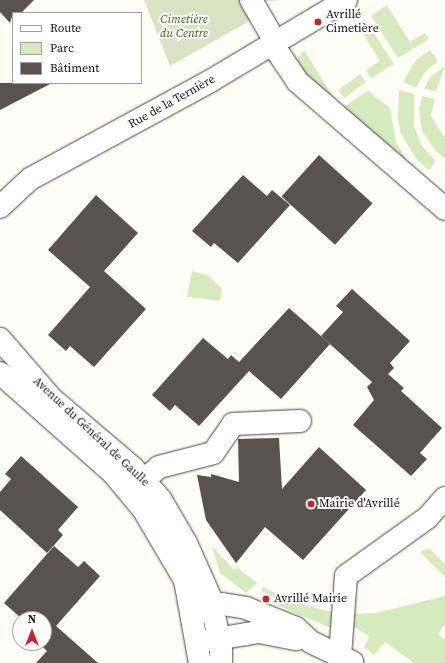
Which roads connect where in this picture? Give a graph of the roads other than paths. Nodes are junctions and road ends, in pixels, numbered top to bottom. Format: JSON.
{"nodes":[{"id":1,"x":251,"y":0,"type":"edge"},
{"id":2,"x":346,"y":0,"type":"edge"},
{"id":3,"x":275,"y":44,"type":"junction"},
{"id":4,"x":0,"y":207,"type":"edge"},
{"id":5,"x":445,"y":209,"type":"edge"},
{"id":6,"x":0,"y":339,"type":"edge"},
{"id":7,"x":0,"y":373,"type":"edge"},
{"id":8,"x":300,"y":421,"type":"dead end"},
{"id":9,"x":136,"y":486,"type":"junction"},
{"id":10,"x":445,"y":498,"type":"edge"},
{"id":11,"x":203,"y":610,"type":"junction"},
{"id":12,"x":219,"y":637,"type":"junction"},
{"id":13,"x":311,"y":642,"type":"junction"},
{"id":14,"x":199,"y":653,"type":"edge"},
{"id":15,"x":347,"y":659,"type":"edge"},
{"id":16,"x":221,"y":663,"type":"edge"}],
"edges":[{"from":1,"to":3,"type":"street"},
{"from":2,"to":3,"type":"street","name":"Rue de la Ternière"},
{"from":3,"to":4,"type":"street","name":"Rue de la Ternière"},
{"from":3,"to":5,"type":"street"},
{"from":6,"to":9,"type":"street","name":"Avenue du Général de Gaulle"},
{"from":7,"to":9,"type":"street","name":"Avenue du Général de Gaulle"},
{"from":8,"to":9,"type":"street"},
{"from":9,"to":11,"type":"street","name":"Avenue du Général de Gaulle"},
{"from":10,"to":15,"type":"street"},
{"from":11,"to":12,"type":"street","name":"Avenue du Général de Gaulle"},
{"from":11,"to":13,"type":"street"},
{"from":11,"to":14,"type":"street","name":"Avenue du Général de Gaulle"},
{"from":12,"to":13,"type":"street"},
{"from":12,"to":14,"type":"street"},
{"from":12,"to":16,"type":"street","name":"Avenue du Général de Gaulle"},
{"from":13,"to":15,"type":"street"}]}
